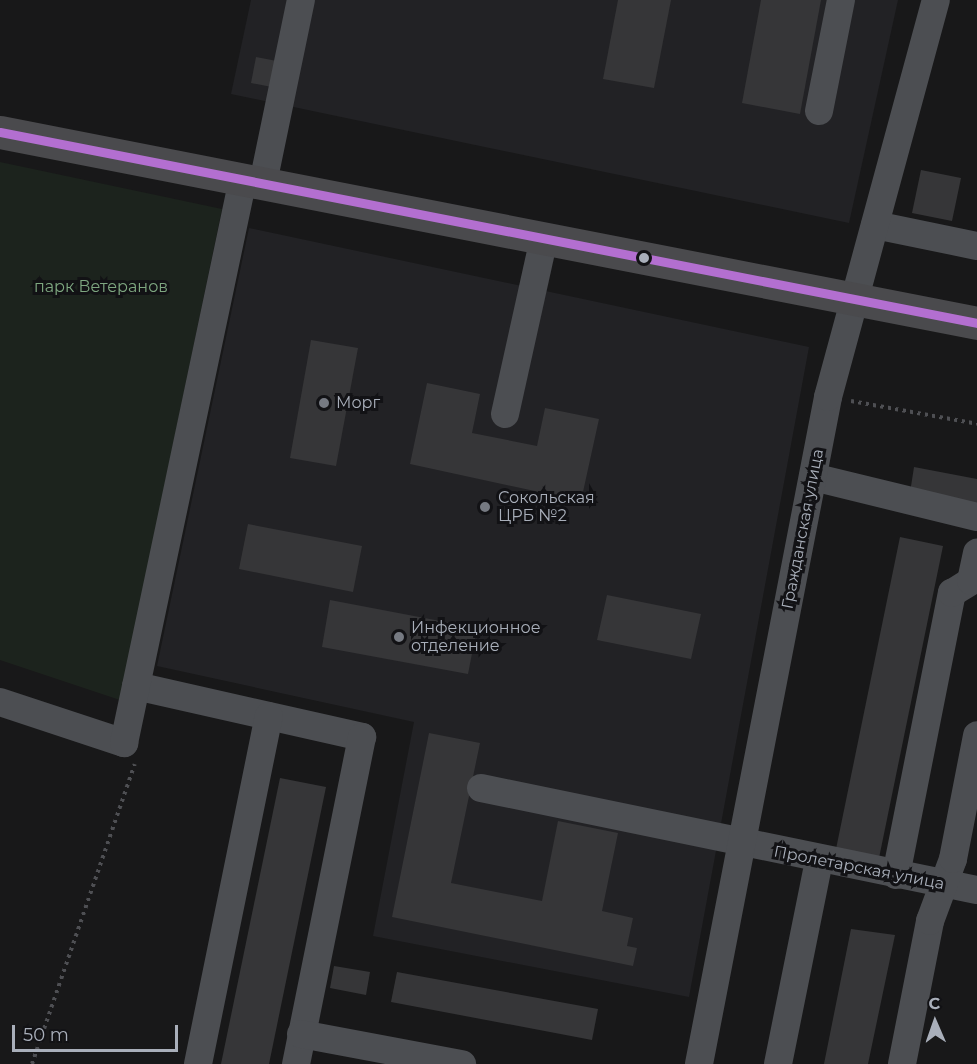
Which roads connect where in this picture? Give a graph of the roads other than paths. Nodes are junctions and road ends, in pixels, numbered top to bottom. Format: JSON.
{"nodes":[{"id":1,"x":301,"y":0,"type":"edge"},
{"id":2,"x":841,"y":0,"type":"edge"},
{"id":3,"x":936,"y":0,"type":"edge"},
{"id":4,"x":819,"y":111,"type":"dead end"},
{"id":5,"x":0,"y":132,"type":"edge"},
{"id":6,"x":253,"y":181,"type":"junction"},
{"id":7,"x":876,"y":225,"type":"junction"},
{"id":8,"x":544,"y":238,"type":"junction"},
{"id":9,"x":977,"y":246,"type":"edge"},
{"id":10,"x":856,"y":299,"type":"junction"},
{"id":11,"x":977,"y":322,"type":"edge"},
{"id":12,"x":505,"y":414,"type":"dead end"},
{"id":13,"x":813,"y":477,"type":"junction"},
{"id":14,"x":977,"y":517,"type":"edge"},
{"id":15,"x":977,"y":553,"type":"edge"},
{"id":16,"x":974,"y":583,"type":"edge"},
{"id":17,"x":136,"y":686,"type":"junction"},
{"id":18,"x":0,"y":702,"type":"edge"},
{"id":19,"x":268,"y":716,"type":"junction"},
{"id":20,"x":977,"y":735,"type":"edge"},
{"id":21,"x":481,"y":788,"type":"dead end"},
{"id":22,"x":741,"y":846,"type":"junction"},
{"id":23,"x":819,"y":860,"type":"junction"},
{"id":24,"x":896,"y":875,"type":"junction"},
{"id":25,"x":942,"y":885,"type":"junction"},
{"id":26,"x":977,"y":890,"type":"edge"},
{"id":27,"x":301,"y":1034,"type":"junction"},
{"id":28,"x":198,"y":1064,"type":"edge"},
{"id":29,"x":296,"y":1064,"type":"edge"},
{"id":30,"x":462,"y":1064,"type":"edge"},
{"id":31,"x":699,"y":1064,"type":"edge"},
{"id":32,"x":778,"y":1064,"type":"edge"},
{"id":33,"x":902,"y":1064,"type":"edge"}],
"edges":[{"from":1,"to":6,"type":"street"},
{"from":2,"to":4,"type":"street"},
{"from":3,"to":7,"type":"street","name":"Гражданская улица"},
{"from":5,"to":6,"type":"main road"},
{"from":6,"to":8,"type":"main road"},
{"from":6,"to":17,"type":"street"},
{"from":7,"to":9,"type":"street"},
{"from":7,"to":10,"type":"street","name":"Гражданская улица"},
{"from":8,"to":10,"type":"main road"},
{"from":8,"to":12,"type":"street"},
{"from":10,"to":11,"type":"main road"},
{"from":10,"to":13,"type":"street","name":"Гражданская улица"},
{"from":13,"to":14,"type":"street"},
{"from":13,"to":22,"type":"street","name":"Гражданская улица"},
{"from":15,"to":16,"type":"street"},
{"from":16,"to":24,"type":"street"},
{"from":17,"to":18,"type":"street"},
{"from":17,"to":19,"type":"street"},
{"from":19,"to":27,"type":"street"},
{"from":19,"to":28,"type":"street"},
{"from":20,"to":25,"type":"street"},
{"from":21,"to":22,"type":"street","name":"Пролетарская улица"},
{"from":22,"to":23,"type":"street","name":"Пролетарская улица"},
{"from":22,"to":31,"type":"street","name":"Гражданская улица"},
{"from":23,"to":24,"type":"street","name":"Пролетарская улица"},
{"from":23,"to":32,"type":"street"},
{"from":24,"to":25,"type":"street","name":"Пролетарская улица"},
{"from":25,"to":26,"type":"street","name":"Пролетарская улица"},
{"from":25,"to":33,"type":"street"},
{"from":27,"to":29,"type":"street"},
{"from":27,"to":30,"type":"street"}]}
